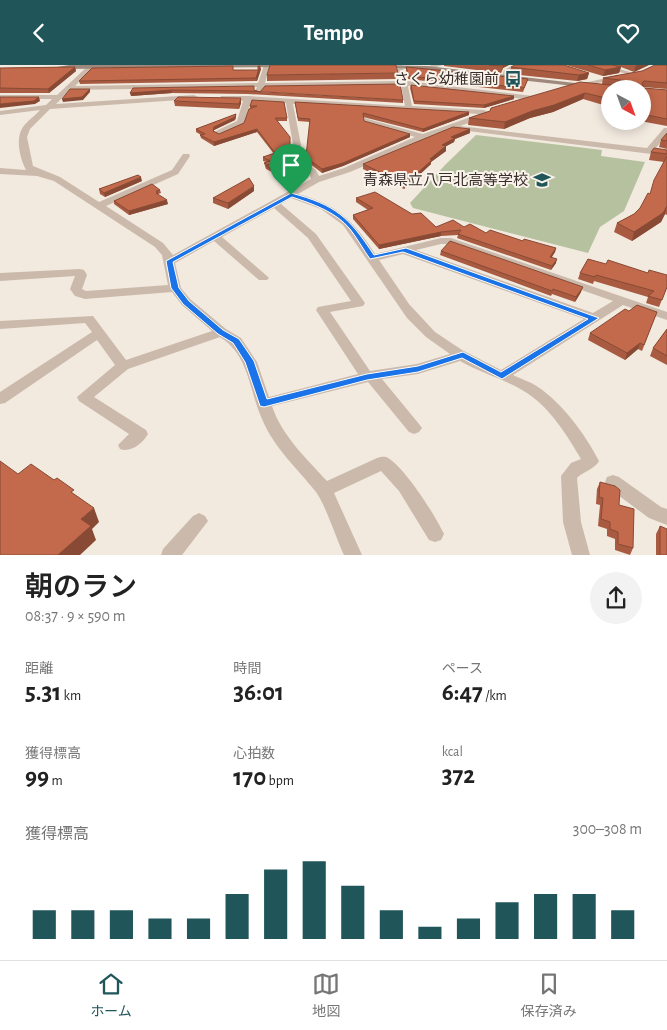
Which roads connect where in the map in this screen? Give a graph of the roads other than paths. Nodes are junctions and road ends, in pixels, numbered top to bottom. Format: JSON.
{"nodes":[{"id":1,"x":267,"y":65,"type":"edge"},
{"id":2,"x":281,"y":65,"type":"edge"},
{"id":3,"x":381,"y":65,"type":"edge"},
{"id":4,"x":440,"y":65,"type":"edge"},
{"id":5,"x":518,"y":65,"type":"edge"},
{"id":6,"x":599,"y":65,"type":"edge"},
{"id":7,"x":92,"y":66,"type":"edge"},
{"id":8,"x":400,"y":66,"type":"edge"},
{"id":9,"x":53,"y":67,"type":"edge"},
{"id":10,"x":426,"y":68,"type":"junction"},
{"id":11,"x":646,"y":71,"type":"edge"},
{"id":12,"x":583,"y":74,"type":"edge"},
{"id":13,"x":637,"y":75,"type":"junction"},
{"id":14,"x":504,"y":76,"type":"junction"},
{"id":15,"x":601,"y":80,"type":"edge"},
{"id":16,"x":602,"y":80,"type":"joint"},
{"id":17,"x":403,"y":83,"type":"junction"},
{"id":18,"x":579,"y":84,"type":"junction"},
{"id":19,"x":260,"y":85,"type":"junction"},
{"id":20,"x":601,"y":86,"type":"edge"},
{"id":21,"x":70,"y":88,"type":"junction"},
{"id":22,"x":542,"y":95,"type":"junction"},
{"id":23,"x":0,"y":97,"type":"edge"},
{"id":24,"x":60,"y":97,"type":"junction"},
{"id":25,"x":202,"y":97,"type":"edge"},
{"id":26,"x":212,"y":98,"type":"edge"},
{"id":27,"x":252,"y":99,"type":"junction"},
{"id":28,"x":289,"y":102,"type":"junction"},
{"id":29,"x":515,"y":105,"type":"edge"},
{"id":30,"x":49,"y":107,"type":"junction"},
{"id":31,"x":409,"y":108,"type":"junction"},
{"id":32,"x":0,"y":113,"type":"edge"},
{"id":33,"x":367,"y":120,"type":"edge"},
{"id":34,"x":453,"y":127,"type":"junction"},
{"id":35,"x":667,"y":130,"type":"edge"},
{"id":36,"x":219,"y":133,"type":"edge"},
{"id":37,"x":423,"y":137,"type":"junction"},
{"id":38,"x":650,"y":151,"type":"junction"},
{"id":39,"x":667,"y":153,"type":"edge"},
{"id":40,"x":186,"y":156,"type":"dead end"},
{"id":41,"x":0,"y":171,"type":"edge"},
{"id":42,"x":38,"y":173,"type":"junction"},
{"id":43,"x":316,"y":180,"type":"junction"},
{"id":44,"x":291,"y":195,"type":"junction"},
{"id":45,"x":274,"y":203,"type":"junction"},
{"id":46,"x":99,"y":205,"type":"junction"},
{"id":47,"x":214,"y":236,"type":"junction"},
{"id":48,"x":404,"y":250,"type":"junction"},
{"id":49,"x":372,"y":258,"type":"junction"},
{"id":50,"x":170,"y":261,"type":"junction"},
{"id":51,"x":0,"y":277,"type":"edge"},
{"id":52,"x":263,"y":279,"type":"dead end"},
{"id":53,"x":175,"y":288,"type":"junction"},
{"id":54,"x":623,"y":300,"type":"junction"},
{"id":55,"x":667,"y":316,"type":"edge"},
{"id":56,"x":595,"y":318,"type":"junction"},
{"id":57,"x":0,"y":325,"type":"edge"},
{"id":58,"x":220,"y":332,"type":"junction"},
{"id":59,"x":99,"y":333,"type":"junction"},
{"id":60,"x":463,"y":355,"type":"junction"},
{"id":61,"x":123,"y":366,"type":"junction"},
{"id":62,"x":502,"y":376,"type":"junction"},
{"id":63,"x":369,"y":377,"type":"junction"},
{"id":64,"x":0,"y":399,"type":"edge"},
{"id":65,"x":264,"y":403,"type":"junction"},
{"id":66,"x":414,"y":427,"type":"dead end"},
{"id":67,"x":126,"y":445,"type":"dead end"},
{"id":68,"x":612,"y":482,"type":"dead end"},
{"id":69,"x":324,"y":490,"type":"junction"},
{"id":70,"x":667,"y":517,"type":"edge"},
{"id":71,"x":199,"y":521,"type":"dead end"},
{"id":72,"x":435,"y":534,"type":"dead end"},
{"id":73,"x":170,"y":555,"type":"edge"},
{"id":74,"x":352,"y":555,"type":"edge"},
{"id":75,"x":581,"y":555,"type":"edge"}],
"edges":[{"from":1,"to":2,"type":"street"},
{"from":1,"to":7,"type":"street"},
{"from":1,"to":19,"type":"street"},
{"from":3,"to":8,"type":"street"},
{"from":4,"to":10,"type":"street"},
{"from":5,"to":14,"type":"street"},
{"from":6,"to":13,"type":"street"},
{"from":7,"to":9,"type":"street"},
{"from":7,"to":21,"type":"street"},
{"from":8,"to":10,"type":"street"},
{"from":8,"to":17,"type":"street"},
{"from":10,"to":14,"type":"street"},
{"from":11,"to":13,"type":"street"},
{"from":12,"to":16,"type":"street"},
{"from":13,"to":16,"type":"street"},
{"from":14,"to":18,"type":"street"},
{"from":15,"to":18,"type":"street"},
{"from":17,"to":19,"type":"street"},
{"from":17,"to":22,"type":"street"},
{"from":17,"to":31,"type":"street"},
{"from":18,"to":20,"type":"street"},
{"from":18,"to":22,"type":"street"},
{"from":19,"to":21,"type":"street"},
{"from":19,"to":27,"type":"street"},
{"from":21,"to":24,"type":"street"},
{"from":22,"to":29,"type":"street"},
{"from":23,"to":24,"type":"street"},
{"from":24,"to":30,"type":"street"},
{"from":25,"to":30,"type":"street"},
{"from":26,"to":27,"type":"street"},
{"from":27,"to":28,"type":"street"},
{"from":27,"to":36,"type":"street"},
{"from":28,"to":31,"type":"street"},
{"from":28,"to":43,"type":"street"},
{"from":30,"to":32,"type":"street"},
{"from":30,"to":42,"type":"street"},
{"from":31,"to":34,"type":"street"},
{"from":33,"to":37,"type":"street"},
{"from":34,"to":37,"type":"street"},
{"from":34,"to":38,"type":"street"},
{"from":35,"to":38,"type":"street"},
{"from":37,"to":43,"type":"street"},
{"from":38,"to":39,"type":"street"},
{"from":40,"to":46,"type":"street"},
{"from":41,"to":42,"type":"street"},
{"from":42,"to":46,"type":"street"},
{"from":43,"to":44,"type":"street"},
{"from":44,"to":45,"type":"street"},
{"from":44,"to":49,"type":"street"},
{"from":45,"to":47,"type":"street"},
{"from":45,"to":63,"type":"street"},
{"from":46,"to":50,"type":"street"},
{"from":47,"to":50,"type":"street"},
{"from":47,"to":52,"type":"street"},
{"from":48,"to":49,"type":"street"},
{"from":48,"to":54,"type":"street"},
{"from":48,"to":56,"type":"street"},
{"from":49,"to":60,"type":"street"},
{"from":50,"to":53,"type":"street"},
{"from":51,"to":53,"type":"street"},
{"from":53,"to":58,"type":"street"},
{"from":54,"to":55,"type":"street"},
{"from":54,"to":56,"type":"street"},
{"from":56,"to":62,"type":"street"},
{"from":57,"to":59,"type":"street"},
{"from":58,"to":61,"type":"street"},
{"from":58,"to":65,"type":"street"},
{"from":59,"to":61,"type":"street"},
{"from":59,"to":64,"type":"street"},
{"from":60,"to":62,"type":"street"},
{"from":60,"to":63,"type":"street"},
{"from":61,"to":67,"type":"street"},
{"from":62,"to":75,"type":"street"},
{"from":63,"to":65,"type":"street"},
{"from":63,"to":66,"type":"street"},
{"from":65,"to":69,"type":"street"},
{"from":68,"to":70,"type":"street"},
{"from":69,"to":72,"type":"street"},
{"from":69,"to":74,"type":"street"},
{"from":71,"to":73,"type":"street"}]}
